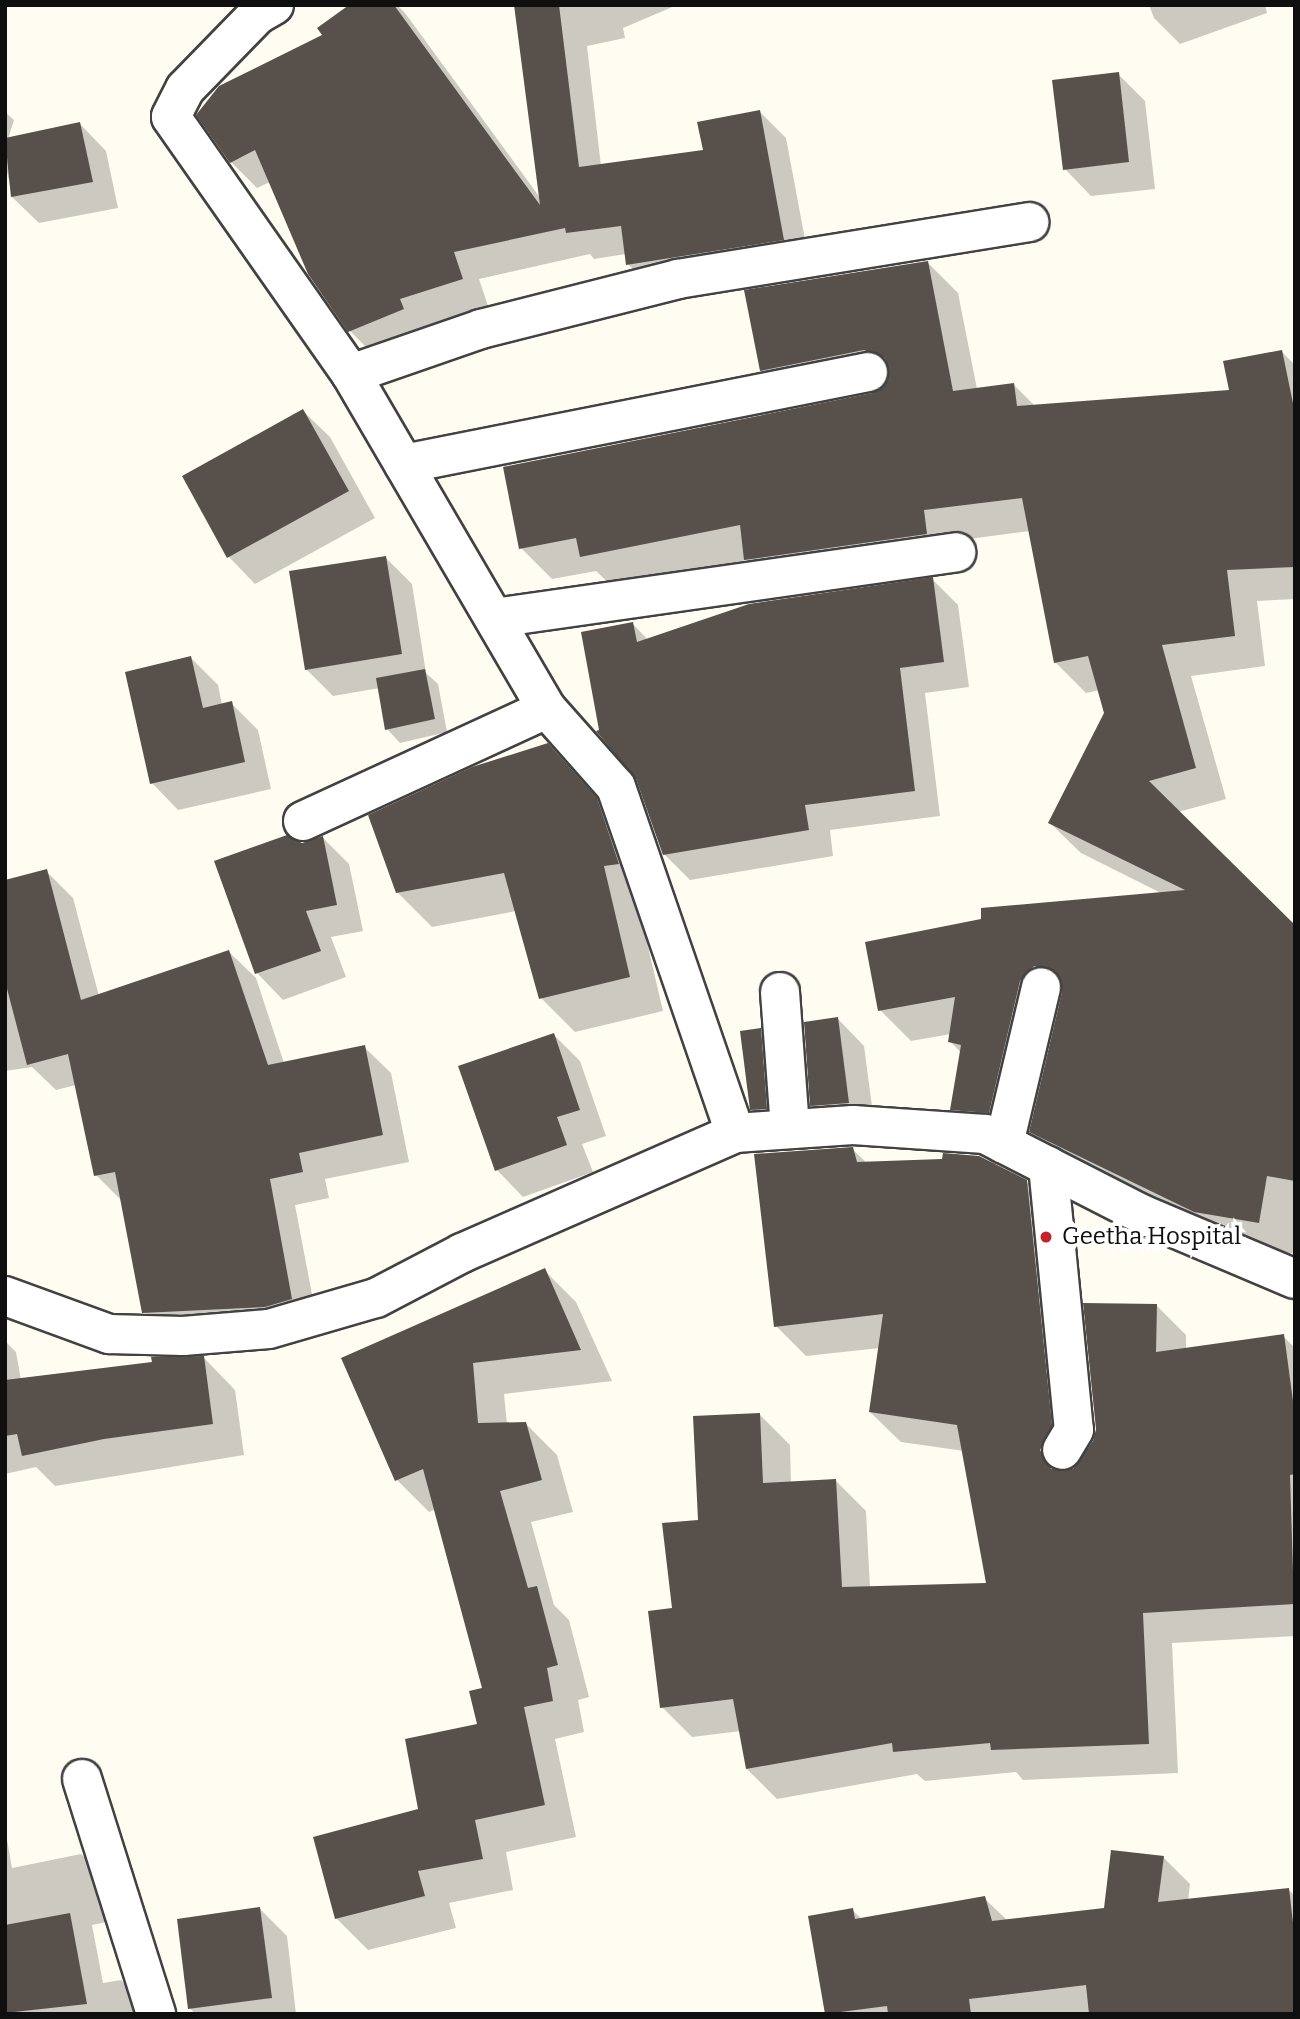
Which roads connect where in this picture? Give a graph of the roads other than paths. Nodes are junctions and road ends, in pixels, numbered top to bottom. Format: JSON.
{"nodes":[{"id":1,"x":274,"y":5,"type":"edge"},
{"id":2,"x":1029,"y":222,"type":"dead end"},
{"id":3,"x":868,"y":372,"type":"dead end"},
{"id":4,"x":351,"y":374,"type":"junction"},
{"id":5,"x":404,"y":464,"type":"junction"},
{"id":6,"x":957,"y":552,"type":"dead end"},
{"id":7,"x":495,"y":618,"type":"junction"},
{"id":8,"x":547,"y":709,"type":"junction"},
{"id":9,"x":303,"y":821,"type":"dead end"},
{"id":10,"x":1041,"y":987,"type":"dead end"},
{"id":11,"x":780,"y":992,"type":"dead end"},
{"id":12,"x":790,"y":1129,"type":"junction"},
{"id":13,"x":735,"y":1133,"type":"junction"},
{"id":14,"x":1004,"y":1144,"type":"junction"},
{"id":15,"x":1048,"y":1166,"type":"junction"},
{"id":16,"x":1295,"y":1279,"type":"edge"},
{"id":17,"x":5,"y":1296,"type":"edge"},
{"id":18,"x":1062,"y":1450,"type":"dead end"},
{"id":19,"x":82,"y":1779,"type":"dead end"},
{"id":20,"x":156,"y":2014,"type":"edge"}],
"edges":[{"from":1,"to":4,"type":"street"},
{"from":2,"to":4,"type":"street"},
{"from":3,"to":5,"type":"street"},
{"from":4,"to":5,"type":"street"},
{"from":5,"to":7,"type":"street"},
{"from":6,"to":7,"type":"street"},
{"from":7,"to":8,"type":"street"},
{"from":8,"to":9,"type":"street"},
{"from":8,"to":13,"type":"street"},
{"from":10,"to":14,"type":"street"},
{"from":11,"to":12,"type":"street"},
{"from":12,"to":13,"type":"street"},
{"from":12,"to":14,"type":"street"},
{"from":13,"to":17,"type":"street"},
{"from":14,"to":15,"type":"street"},
{"from":15,"to":16,"type":"street"},
{"from":15,"to":18,"type":"street"},
{"from":19,"to":20,"type":"street"}]}
